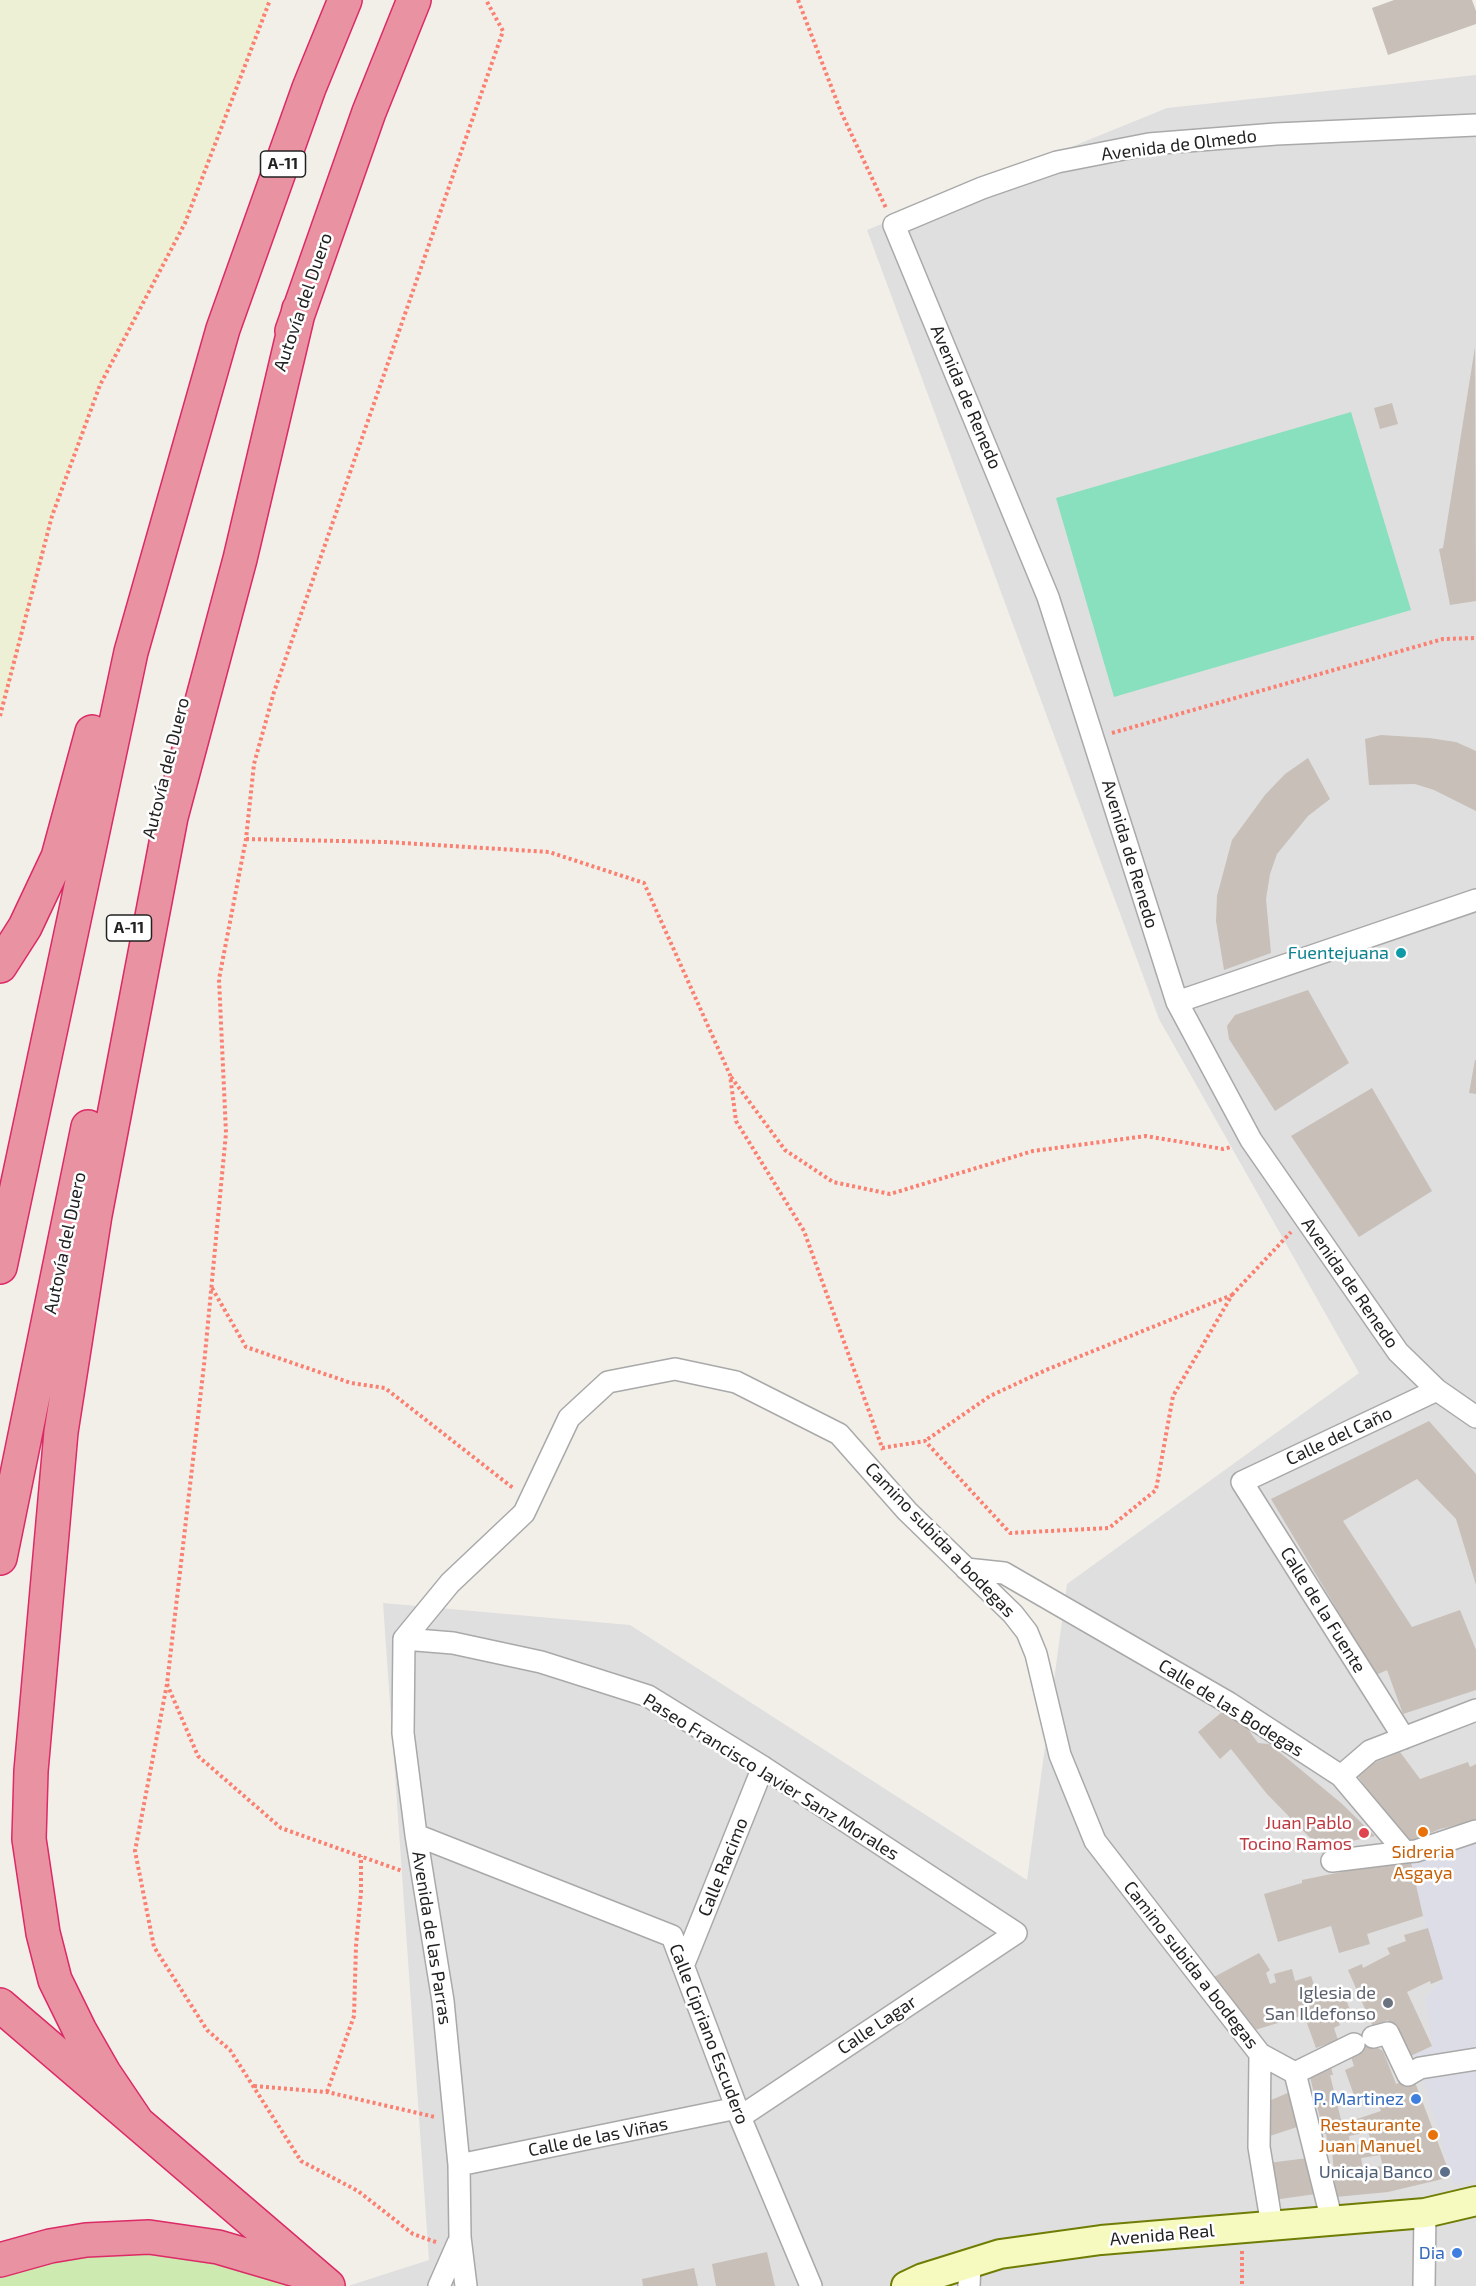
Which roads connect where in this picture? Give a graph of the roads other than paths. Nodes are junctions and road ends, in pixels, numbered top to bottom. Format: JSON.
{"nodes":[{"id":1,"x":345,"y":0,"type":"edge"},
{"id":2,"x":414,"y":0,"type":"edge"},
{"id":3,"x":1476,"y":125,"type":"edge"},
{"id":4,"x":894,"y":225,"type":"joint"},
{"id":5,"x":299,"y":309,"type":"junction"},
{"id":6,"x":223,"y":329,"type":"junction"},
{"id":7,"x":1476,"y":900,"type":"edge"},
{"id":8,"x":0,"y":966,"type":"edge"},
{"id":9,"x":1177,"y":1002,"type":"junction"},
{"id":10,"x":0,"y":1267,"type":"edge"},
{"id":11,"x":1437,"y":1390,"type":"junction"},
{"id":12,"x":1476,"y":1417,"type":"edge"},
{"id":13,"x":1242,"y":1482,"type":"joint"},
{"id":14,"x":0,"y":1558,"type":"edge"},
{"id":15,"x":966,"y":1569,"type":"junction"},
{"id":16,"x":404,"y":1639,"type":"junction"},
{"id":17,"x":1476,"y":1710,"type":"edge"},
{"id":18,"x":1404,"y":1738,"type":"junction"},
{"id":19,"x":763,"y":1767,"type":"junction"},
{"id":20,"x":1341,"y":1776,"type":"junction"},
{"id":21,"x":1476,"y":1831,"type":"edge"},
{"id":22,"x":416,"y":1835,"type":"junction"},
{"id":23,"x":1405,"y":1852,"type":"junction"},
{"id":24,"x":1332,"y":1861,"type":"dead end"},
{"id":25,"x":1016,"y":1934,"type":"joint"},
{"id":26,"x":683,"y":1966,"type":"junction"},
{"id":27,"x":0,"y":2005,"type":"edge"},
{"id":28,"x":1260,"y":2054,"type":"junction"},
{"id":29,"x":1476,"y":2059,"type":"edge"},
{"id":30,"x":1295,"y":2073,"type":"junction"},
{"id":31,"x":739,"y":2113,"type":"junction"},
{"id":32,"x":137,"y":2122,"type":"junction"},
{"id":33,"x":459,"y":2165,"type":"junction"},
{"id":34,"x":1476,"y":2201,"type":"edge"},
{"id":35,"x":1425,"y":2213,"type":"junction"},
{"id":36,"x":1332,"y":2221,"type":"junction"},
{"id":37,"x":1272,"y":2226,"type":"junction"},
{"id":38,"x":458,"y":2243,"type":"junction"},
{"id":39,"x":0,"y":2260,"type":"edge"},
{"id":40,"x":969,"y":2275,"type":"edge"},
{"id":41,"x":321,"y":2281,"type":"edge"},
{"id":42,"x":440,"y":2286,"type":"edge"},
{"id":43,"x":466,"y":2286,"type":"edge"},
{"id":44,"x":811,"y":2286,"type":"edge"},
{"id":45,"x":906,"y":2286,"type":"edge"},
{"id":46,"x":1424,"y":2286,"type":"edge"}],
"edges":[{"from":1,"to":6,"type":"highway","number":"A-11"},
{"from":2,"to":5,"type":"highway","name":"Autovía del Duero","number":"A-11"},
{"from":3,"to":4,"type":"street","name":"Avenida de Olmedo"},
{"from":4,"to":9,"type":"street","name":"Avenida de Renedo"},
{"from":5,"to":14,"type":"highway","name":"Autovía del Duero","number":"A-11"},
{"from":5,"to":32,"type":"highway"},
{"from":6,"to":8,"type":"highway"},
{"from":6,"to":10,"type":"highway","number":"A-11"},
{"from":7,"to":9,"type":"street"},
{"from":9,"to":11,"type":"street","name":"Avenida de Renedo"},
{"from":11,"to":12,"type":"street","name":"Avenida de Renedo"},
{"from":11,"to":13,"type":"street","name":"Calle del Caño"},
{"from":13,"to":18,"type":"street","name":"Calle de la Fuente"},
{"from":15,"to":16,"type":"street","name":"Camino subida a bodegas"},
{"from":15,"to":20,"type":"street","name":"Calle de las Bodegas"},
{"from":15,"to":28,"type":"street","name":"Camino subida a bodegas"},
{"from":16,"to":19,"type":"street","name":"Paseo Francisco Javier Sanz Morales"},
{"from":16,"to":22,"type":"street","name":"Avenida de las Parras"},
{"from":17,"to":18,"type":"street"},
{"from":18,"to":20,"type":"street"},
{"from":19,"to":25,"type":"street","name":"Paseo Francisco Javier Sanz Morales"},
{"from":19,"to":26,"type":"street","name":"Calle Racimo"},
{"from":20,"to":23,"type":"street","name":"Calle de las Bodegas"},
{"from":21,"to":23,"type":"street"},
{"from":22,"to":26,"type":"street","name":"Calle Cipriano Escudero"},
{"from":22,"to":33,"type":"street","name":"Avenida de las Parras"},
{"from":23,"to":24,"type":"street"},
{"from":25,"to":31,"type":"street","name":"Calle Lagar"},
{"from":26,"to":31,"type":"street","name":"Calle Cipriano Escudero"},
{"from":27,"to":32,"type":"highway"},
{"from":28,"to":30,"type":"street"},
{"from":28,"to":37,"type":"street"},
{"from":29,"to":30,"type":"street"},
{"from":30,"to":36,"type":"street"},
{"from":31,"to":33,"type":"street","name":"Calle de las Viñas"},
{"from":31,"to":44,"type":"street","name":"Calle Cipriano Escudero"},
{"from":32,"to":41,"type":"highway"},
{"from":33,"to":38,"type":"street","name":"Avenida de las Parras"},
{"from":34,"to":35,"type":"street","name":"Avenida Real"},
{"from":35,"to":36,"type":"street","name":"Avenida Real"},
{"from":35,"to":46,"type":"street"},
{"from":36,"to":37,"type":"street","name":"Avenida Real"},
{"from":37,"to":40,"type":"street","name":"Avenida Real"},
{"from":38,"to":42,"type":"street","name":"Avenida de las Parras"},
{"from":38,"to":43,"type":"street","name":"Avenida de las Parras"},
{"from":39,"to":41,"type":"highway"},
{"from":40,"to":45,"type":"street","name":"Avenida Real"}]}
